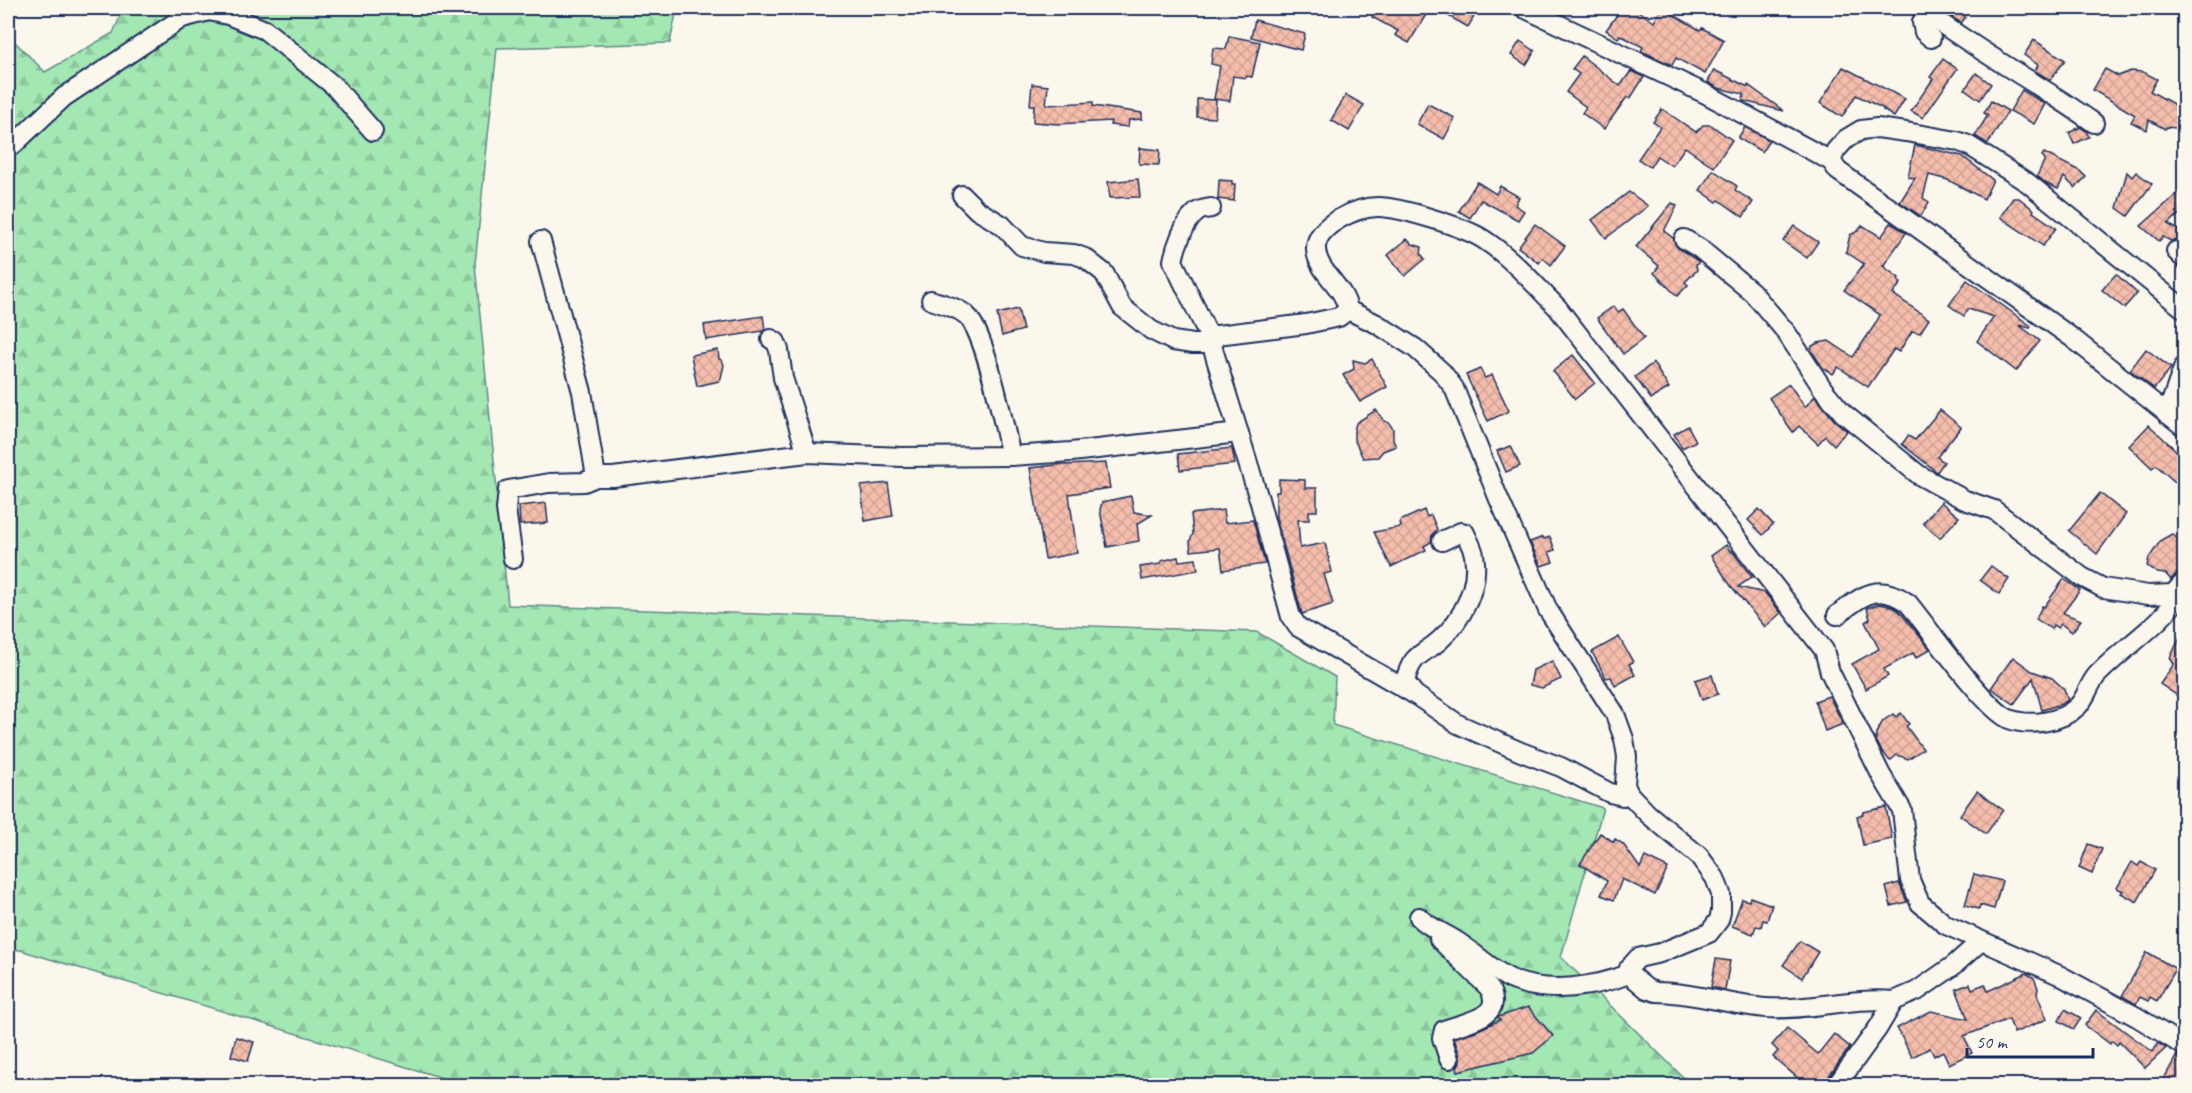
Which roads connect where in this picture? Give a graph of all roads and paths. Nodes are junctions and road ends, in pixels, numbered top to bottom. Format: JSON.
{"nodes":[{"id":1,"x":1524,"y":8,"type":"edge"},
{"id":2,"x":1925,"y":11,"type":"edge"},
{"id":3,"x":1931,"y":38,"type":"dead end"},
{"id":4,"x":2094,"y":123,"type":"dead end"},
{"id":5,"x":373,"y":131,"type":"dead end"},
{"id":6,"x":8,"y":146,"type":"edge"},
{"id":7,"x":1831,"y":161,"type":"junction"},
{"id":8,"x":962,"y":195,"type":"dead end"},
{"id":9,"x":1211,"y":208,"type":"dead end"},
{"id":10,"x":1684,"y":239,"type":"dead end"},
{"id":11,"x":541,"y":241,"type":"dead end"},
{"id":12,"x":931,"y":300,"type":"dead end"},
{"id":13,"x":2184,"y":309,"type":"edge"},
{"id":14,"x":1348,"y":310,"type":"junction"},
{"id":15,"x":771,"y":339,"type":"dead end"},
{"id":16,"x":1211,"y":340,"type":"junction"},
{"id":17,"x":2184,"y":366,"type":"edge"},
{"id":18,"x":2167,"y":414,"type":"junction"},
{"id":19,"x":2184,"y":426,"type":"edge"},
{"id":20,"x":1239,"y":433,"type":"junction"},
{"id":21,"x":807,"y":453,"type":"junction"},
{"id":22,"x":1011,"y":456,"type":"junction"},
{"id":23,"x":596,"y":477,"type":"junction"},
{"id":24,"x":1442,"y":541,"type":"dead end"},
{"id":25,"x":513,"y":559,"type":"dead end"},
{"id":26,"x":2184,"y":582,"type":"edge"},
{"id":27,"x":2184,"y":589,"type":"edge"},
{"id":28,"x":1837,"y":615,"type":"dead end"},
{"id":29,"x":1414,"y":694,"type":"junction"},
{"id":30,"x":1629,"y":794,"type":"junction"},
{"id":31,"x":1981,"y":941,"type":"junction"},
{"id":32,"x":1629,"y":974,"type":"junction"},
{"id":33,"x":1894,"y":1001,"type":"junction"},
{"id":34,"x":2184,"y":1046,"type":"edge"},
{"id":35,"x":1449,"y":1059,"type":"dead end"},
{"id":36,"x":1836,"y":1086,"type":"edge"}],
"edges":[{"from":1,"to":7,"type":"street"},
{"from":2,"to":3,"type":"street"},
{"from":2,"to":4,"type":"street"},
{"from":5,"to":6,"type":"street"},
{"from":7,"to":13,"type":"street"},
{"from":7,"to":18,"type":"street"},
{"from":8,"to":16,"type":"street"},
{"from":9,"to":16,"type":"street"},
{"from":10,"to":26,"type":"street"},
{"from":11,"to":23,"type":"street"},
{"from":12,"to":22,"type":"street"},
{"from":14,"to":16,"type":"street"},
{"from":14,"to":30,"type":"street"},
{"from":14,"to":31,"type":"street"},
{"from":15,"to":21,"type":"street"},
{"from":16,"to":20,"type":"street"},
{"from":17,"to":18,"type":"street"},
{"from":18,"to":19,"type":"street"},
{"from":20,"to":22,"type":"street"},
{"from":20,"to":29,"type":"street"},
{"from":21,"to":22,"type":"street"},
{"from":21,"to":23,"type":"street"},
{"from":23,"to":25,"type":"street"},
{"from":24,"to":29,"type":"street"},
{"from":27,"to":28,"type":"street"},
{"from":29,"to":30,"type":"street"},
{"from":30,"to":32,"type":"street"},
{"from":31,"to":33,"type":"street"},
{"from":31,"to":34,"type":"street"},
{"from":32,"to":33,"type":"street"},
{"from":32,"to":35,"type":"street"},
{"from":33,"to":36,"type":"street"}]}
